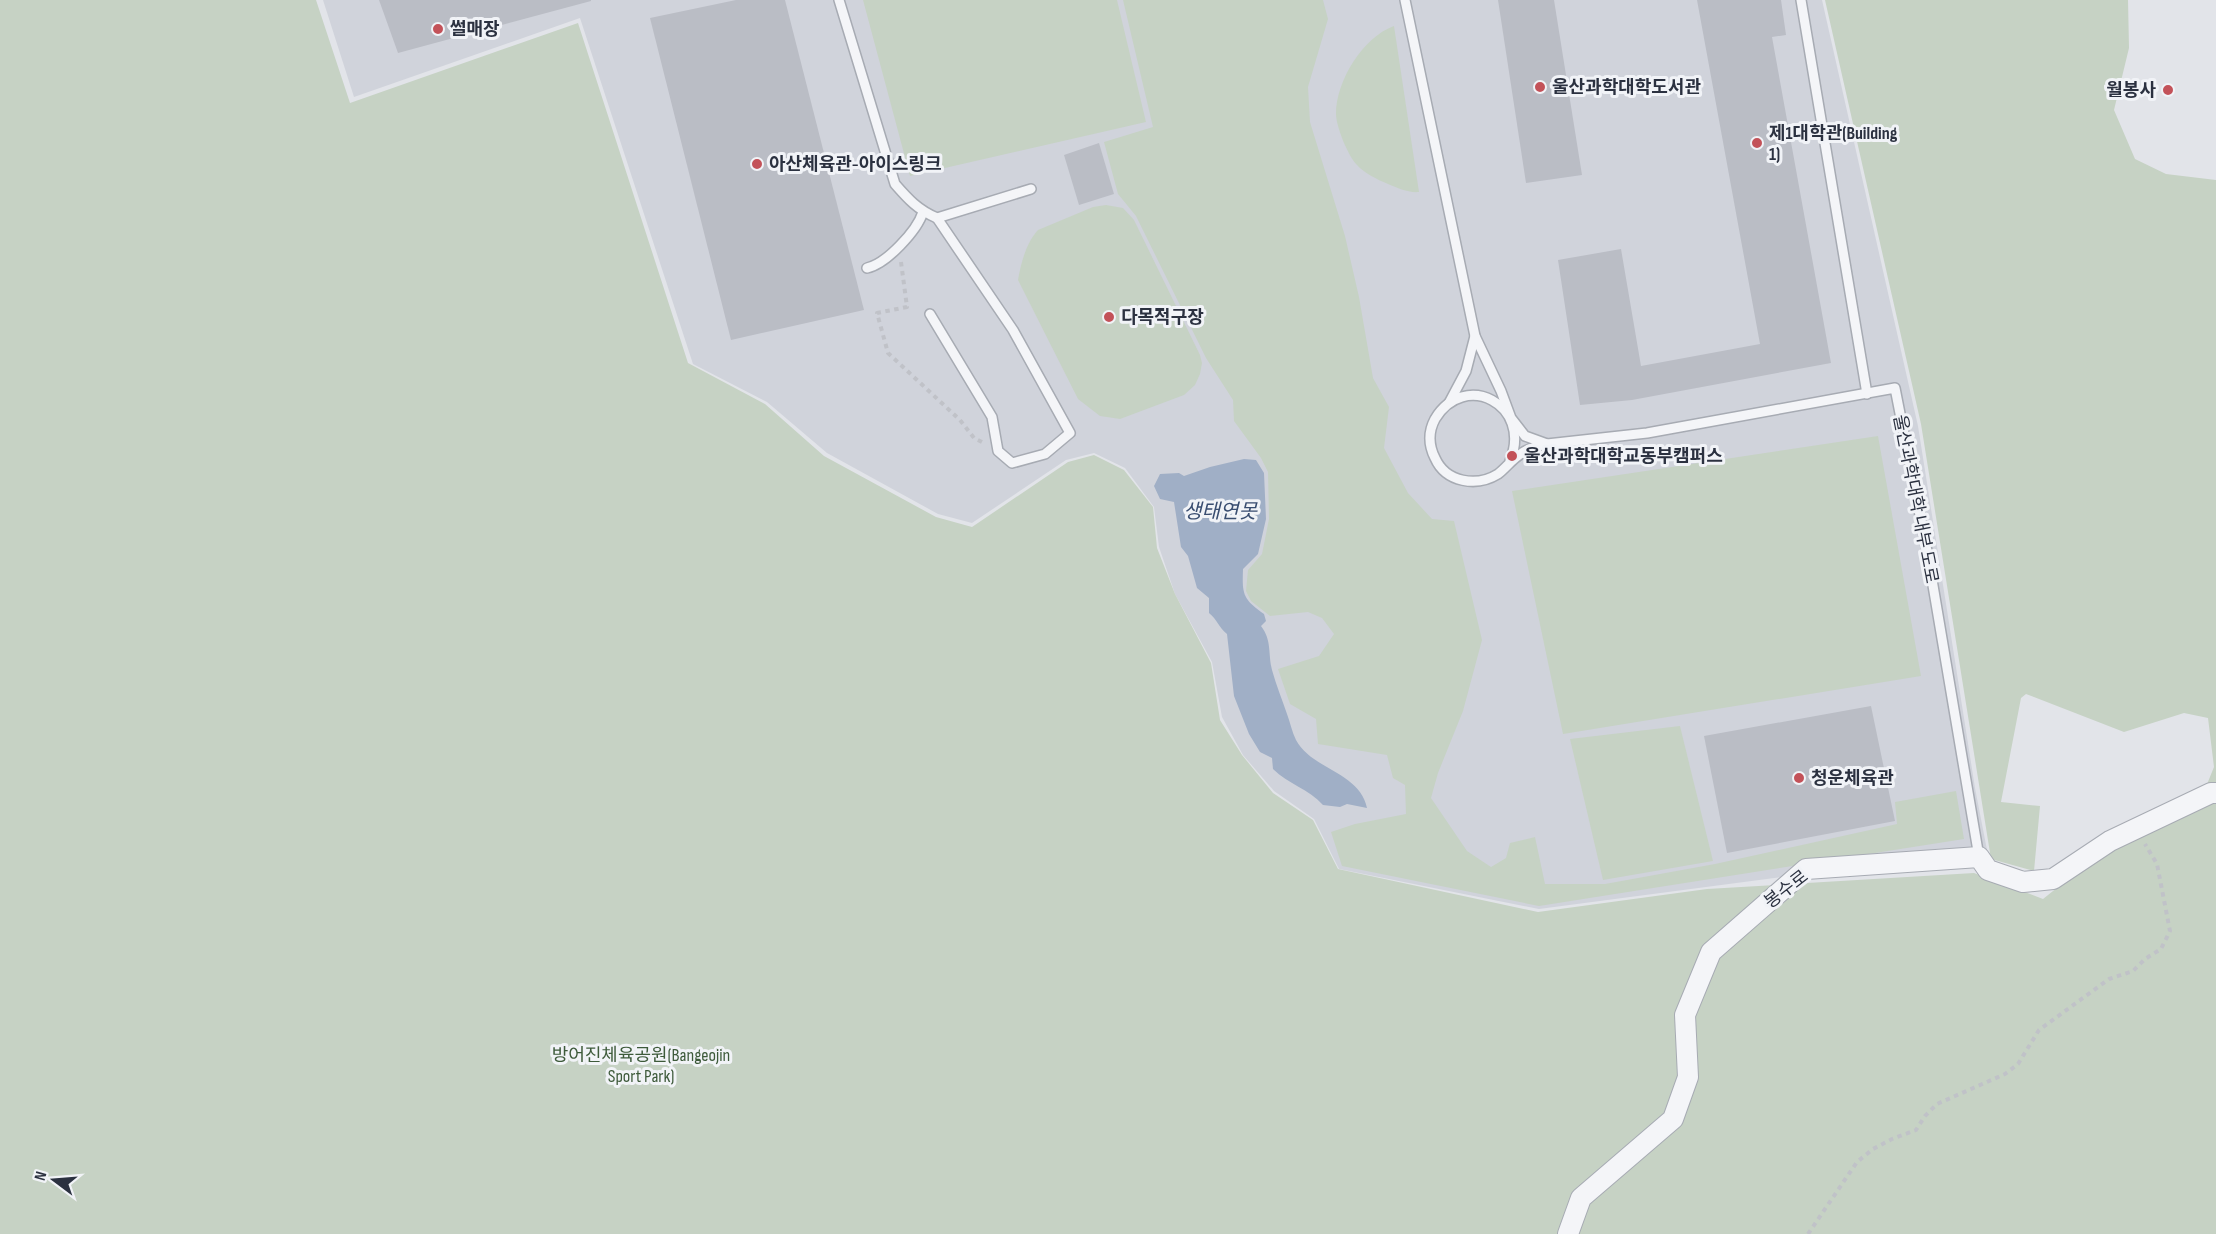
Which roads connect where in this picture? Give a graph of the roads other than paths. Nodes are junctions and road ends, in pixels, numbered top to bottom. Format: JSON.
{"nodes":[{"id":1,"x":839,"y":0,"type":"edge"},
{"id":2,"x":1405,"y":0,"type":"edge"},
{"id":3,"x":1801,"y":0,"type":"edge"},
{"id":4,"x":1031,"y":189,"type":"dead end"},
{"id":5,"x":923,"y":212,"type":"junction"},
{"id":6,"x":937,"y":218,"type":"junction"},
{"id":7,"x":867,"y":268,"type":"dead end"},
{"id":8,"x":930,"y":314,"type":"dead end"},
{"id":9,"x":1475,"y":336,"type":"junction"},
{"id":10,"x":1867,"y":394,"type":"junction"},
{"id":11,"x":1449,"y":403,"type":"junction"},
{"id":12,"x":1511,"y":418,"type":"junction"},
{"id":13,"x":1547,"y":444,"type":"junction"},
{"id":14,"x":1510,"y":461,"type":"junction"},
{"id":15,"x":2216,"y":793,"type":"edge"},
{"id":16,"x":1979,"y":857,"type":"junction"},
{"id":17,"x":1568,"y":1234,"type":"edge"}],
"edges":[{"from":1,"to":5,"type":"lane"},
{"from":2,"to":9,"type":"lane"},
{"from":3,"to":10,"type":"lane"},
{"from":4,"to":6,"type":"lane"},
{"from":5,"to":6,"type":"lane"},
{"from":5,"to":7,"type":"lane"},
{"from":6,"to":8,"type":"lane"},
{"from":9,"to":11,"type":"lane"},
{"from":9,"to":12,"type":"lane"},
{"from":10,"to":13,"type":"lane","name":"울산과학대학 내부 도로"},
{"from":10,"to":16,"type":"lane","name":"울산과학대학 내부 도로"},
{"from":11,"to":12,"type":"lane"},
{"from":11,"to":14,"type":"lane"},
{"from":12,"to":13,"type":"lane"},
{"from":12,"to":14,"type":"lane"},
{"from":13,"to":14,"type":"lane","name":"울산과학대학 내부 도로"},
{"from":15,"to":16,"type":"street"},
{"from":16,"to":17,"type":"street","name":"봉수로"}]}
